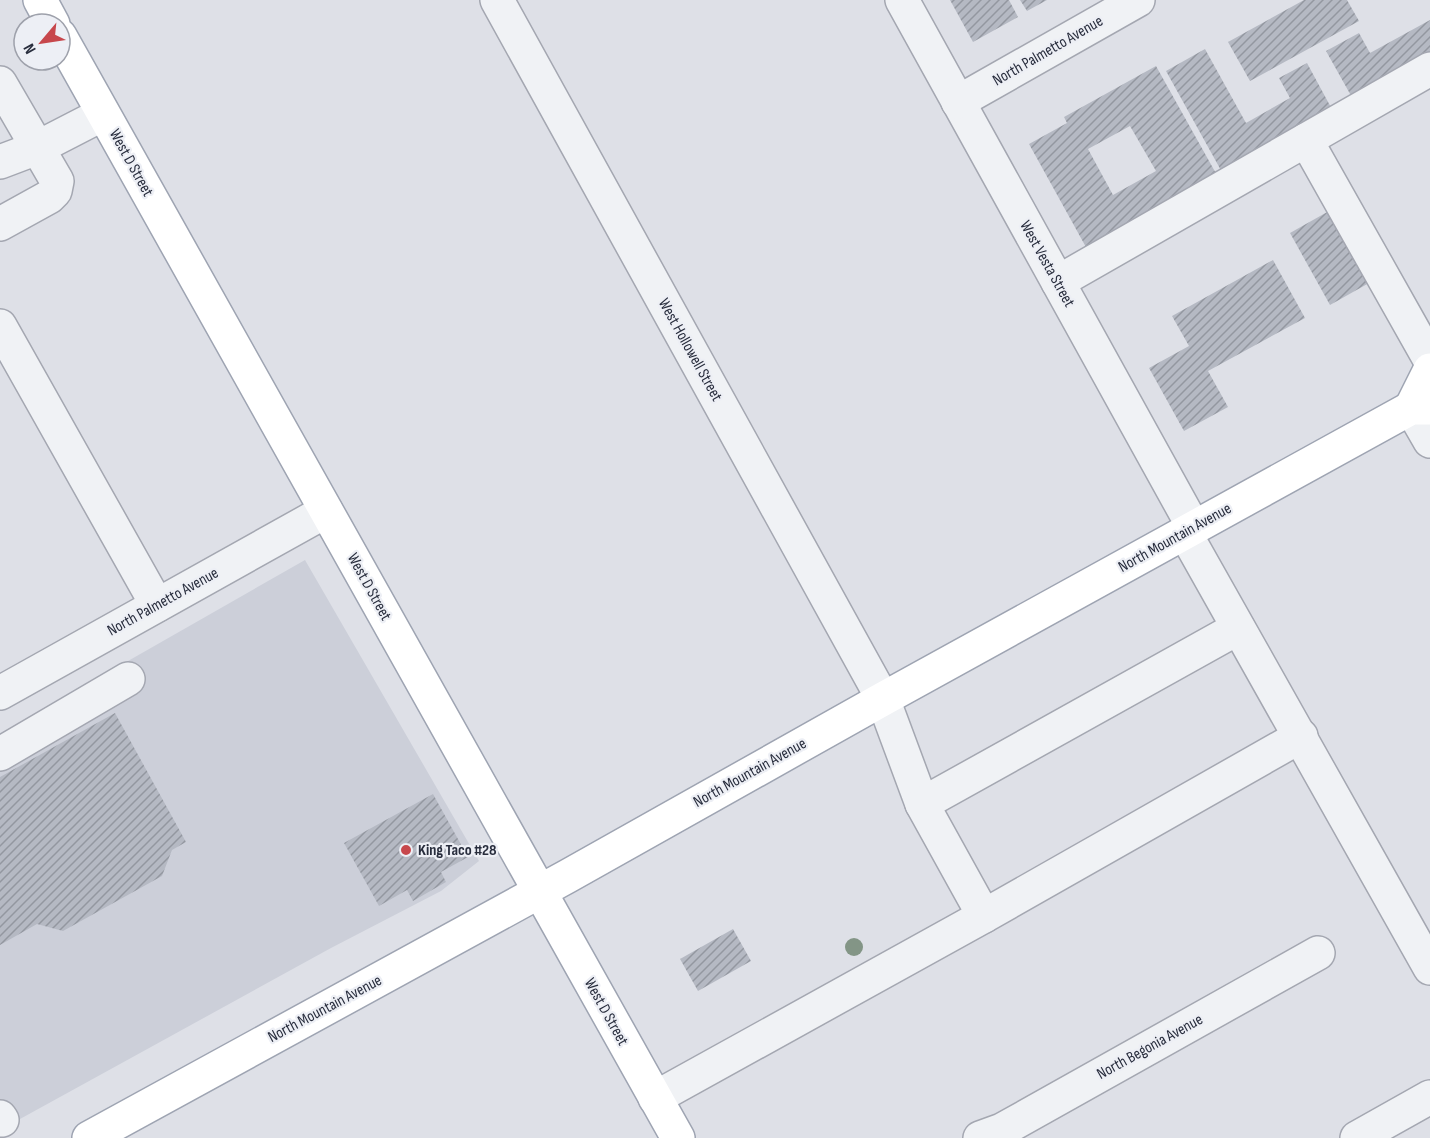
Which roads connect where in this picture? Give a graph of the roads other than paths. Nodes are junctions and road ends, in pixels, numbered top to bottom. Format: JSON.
{"nodes":[{"id":1,"x":497,"y":0,"type":"edge"},
{"id":2,"x":902,"y":0,"type":"edge"},
{"id":3,"x":1138,"y":0,"type":"edge"},
{"id":4,"x":1101,"y":9,"type":"edge"},
{"id":5,"x":72,"y":57,"type":"edge"},
{"id":6,"x":1430,"y":69,"type":"edge"},
{"id":7,"x":0,"y":83,"type":"edge"},
{"id":8,"x":958,"y":102,"type":"junction"},
{"id":9,"x":104,"y":114,"type":"junction"},
{"id":10,"x":1306,"y":140,"type":"junction"},
{"id":11,"x":37,"y":148,"type":"junction"},
{"id":12,"x":0,"y":162,"type":"edge"},
{"id":13,"x":0,"y":224,"type":"edge"},
{"id":14,"x":1058,"y":282,"type":"junction"},
{"id":15,"x":0,"y":326,"type":"edge"},
{"id":16,"x":1430,"y":360,"type":"edge"},
{"id":17,"x":1430,"y":370,"type":"edge"},
{"id":18,"x":1421,"y":408,"type":"edge"},
{"id":19,"x":1430,"y":441,"type":"edge"},
{"id":20,"x":326,"y":511,"type":"junction"},
{"id":21,"x":1189,"y":530,"type":"junction"},
{"id":22,"x":157,"y":605,"type":"junction"},
{"id":23,"x":1238,"y":628,"type":"junction"},
{"id":24,"x":128,"y":679,"type":"dead end"},
{"id":25,"x":0,"y":693,"type":"edge"},
{"id":26,"x":883,"y":699,"type":"junction"},
{"id":27,"x":1301,"y":736,"type":"junction"},
{"id":28,"x":0,"y":754,"type":"edge"},
{"id":29,"x":922,"y":804,"type":"junction"},
{"id":30,"x":539,"y":891,"type":"junction"},
{"id":31,"x":984,"y":916,"type":"junction"},
{"id":32,"x":1318,"y":953,"type":"dead end"},
{"id":33,"x":1430,"y":968,"type":"edge"},
{"id":34,"x":1430,"y":1097,"type":"edge"},
{"id":35,"x":655,"y":1098,"type":"junction"},
{"id":36,"x":89,"y":1138,"type":"edge"},
{"id":37,"x":678,"y":1138,"type":"edge"},
{"id":38,"x":980,"y":1138,"type":"edge"},
{"id":39,"x":1357,"y":1138,"type":"edge"}],
"edges":[{"from":1,"to":26,"type":"street","name":"West Hollowell Street"},
{"from":2,"to":8,"type":"street","name":"West Vesta Street"},
{"from":3,"to":4,"type":"street","name":"North Palmetto Avenue"},
{"from":4,"to":8,"type":"street","name":"North Palmetto Avenue"},
{"from":5,"to":9,"type":"main road","name":"West D Street"},
{"from":6,"to":10,"type":"street"},
{"from":7,"to":11,"type":"street"},
{"from":8,"to":14,"type":"street","name":"West Vesta Street"},
{"from":9,"to":11,"type":"street"},
{"from":9,"to":20,"type":"main road","name":"West D Street"},
{"from":10,"to":14,"type":"street"},
{"from":10,"to":16,"type":"street"},
{"from":11,"to":12,"type":"street"},
{"from":11,"to":13,"type":"street"},
{"from":14,"to":21,"type":"street","name":"West Vesta Street"},
{"from":15,"to":22,"type":"street"},
{"from":17,"to":18,"type":"main road"},
{"from":18,"to":19,"type":"street"},
{"from":18,"to":21,"type":"main road","name":"North Mountain Avenue"},
{"from":20,"to":22,"type":"street","name":"North Palmetto Avenue"},
{"from":20,"to":30,"type":"main road","name":"West D Street"},
{"from":21,"to":23,"type":"street","name":"West Vesta Street"},
{"from":21,"to":26,"type":"main road","name":"North Mountain Avenue"},
{"from":22,"to":25,"type":"street","name":"North Palmetto Avenue"},
{"from":23,"to":27,"type":"street","name":"West Vesta Street"},
{"from":23,"to":29,"type":"street"},
{"from":24,"to":28,"type":"street"},
{"from":26,"to":29,"type":"street","name":"West Hollowell Street"},
{"from":26,"to":30,"type":"main road","name":"North Mountain Avenue"},
{"from":27,"to":31,"type":"street"},
{"from":27,"to":33,"type":"street","name":"West Vesta Street"},
{"from":29,"to":31,"type":"street","name":"West Hollowell Street"},
{"from":30,"to":35,"type":"main road","name":"West D Street"},
{"from":30,"to":36,"type":"main road","name":"North Mountain Avenue"},
{"from":31,"to":35,"type":"street"},
{"from":32,"to":38,"type":"street","name":"North Begonia Avenue"},
{"from":34,"to":39,"type":"street"},
{"from":35,"to":37,"type":"main road","name":"West D Street"}]}
